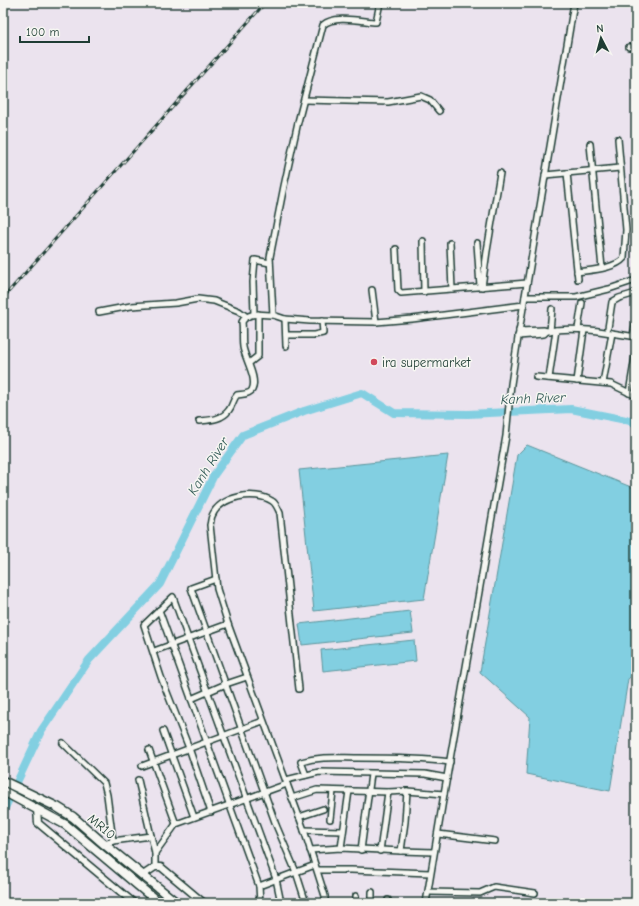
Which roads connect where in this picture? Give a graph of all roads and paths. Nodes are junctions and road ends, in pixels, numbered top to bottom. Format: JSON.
{"nodes":[{"id":1,"x":380,"y":3,"type":"edge"},
{"id":2,"x":574,"y":3,"type":"edge"},
{"id":3,"x":636,"y":47,"type":"edge"},
{"id":4,"x":628,"y":48,"type":"dead end"},
{"id":5,"x":304,"y":100,"type":"junction"},
{"id":6,"x":439,"y":111,"type":"dead end"},
{"id":7,"x":618,"y":139,"type":"dead end"},
{"id":8,"x":590,"y":144,"type":"dead end"},
{"id":9,"x":620,"y":168,"type":"junction"},
{"id":10,"x":592,"y":171,"type":"junction"},
{"id":11,"x":500,"y":173,"type":"dead end"},
{"id":12,"x":567,"y":173,"type":"junction"},
{"id":13,"x":545,"y":175,"type":"junction"},
{"id":14,"x":423,"y":241,"type":"dead end"},
{"id":15,"x":450,"y":243,"type":"dead end"},
{"id":16,"x":476,"y":243,"type":"dead end"},
{"id":17,"x":396,"y":249,"type":"dead end"},
{"id":18,"x":270,"y":263,"type":"junction"},
{"id":19,"x":602,"y":268,"type":"junction"},
{"id":20,"x":577,"y":272,"type":"junction"},
{"id":21,"x":578,"y":280,"type":"dead end"},
{"id":22,"x":636,"y":280,"type":"edge"},
{"id":23,"x":527,"y":283,"type":"junction"},
{"id":24,"x":481,"y":287,"type":"junction"},
{"id":25,"x":452,"y":289,"type":"junction"},
{"id":26,"x":372,"y":290,"type":"dead end"},
{"id":27,"x":424,"y":292,"type":"junction"},
{"id":28,"x":636,"y":293,"type":"edge"},
{"id":29,"x":525,"y":297,"type":"junction"},
{"id":30,"x":582,"y":303,"type":"dead end"},
{"id":31,"x":524,"y":305,"type":"junction"},
{"id":32,"x":552,"y":309,"type":"dead end"},
{"id":33,"x":100,"y":312,"type":"dead end"},
{"id":34,"x":256,"y":314,"type":"junction"},
{"id":35,"x":273,"y":315,"type":"junction"},
{"id":36,"x":246,"y":317,"type":"junction"},
{"id":37,"x":286,"y":319,"type":"junction"},
{"id":38,"x":636,"y":320,"type":"edge"},
{"id":39,"x":322,"y":321,"type":"junction"},
{"id":40,"x":376,"y":322,"type":"junction"},
{"id":41,"x":608,"y":328,"type":"dead end"},
{"id":42,"x":581,"y":329,"type":"junction"},
{"id":43,"x":556,"y":330,"type":"junction"},
{"id":44,"x":548,"y":331,"type":"junction"},
{"id":45,"x":612,"y":333,"type":"junction"},
{"id":46,"x":519,"y":334,"type":"junction"},
{"id":47,"x":286,"y":335,"type":"junction"},
{"id":48,"x":635,"y":336,"type":"edge"},
{"id":49,"x":286,"y":346,"type":"dead end"},
{"id":50,"x":636,"y":351,"type":"edge"},
{"id":51,"x":249,"y":363,"type":"junction"},
{"id":52,"x":536,"y":377,"type":"dead end"},
{"id":53,"x":549,"y":378,"type":"junction"},
{"id":54,"x":577,"y":381,"type":"junction"},
{"id":55,"x":603,"y":383,"type":"junction"},
{"id":56,"x":629,"y":393,"type":"junction"},
{"id":57,"x":636,"y":396,"type":"edge"},
{"id":58,"x":199,"y":421,"type":"dead end"},
{"id":59,"x":216,"y":579,"type":"junction"},
{"id":60,"x":159,"y":610,"type":"junction"},
{"id":61,"x":228,"y":624,"type":"junction"},
{"id":62,"x":208,"y":632,"type":"junction"},
{"id":63,"x":188,"y":640,"type":"junction"},
{"id":64,"x":172,"y":644,"type":"junction"},
{"id":65,"x":154,"y":651,"type":"junction"},
{"id":66,"x":246,"y":677,"type":"junction"},
{"id":67,"x":226,"y":684,"type":"junction"},
{"id":68,"x":300,"y":689,"type":"dead end"},
{"id":69,"x":208,"y":691,"type":"junction"},
{"id":70,"x":191,"y":699,"type":"junction"},
{"id":71,"x":263,"y":721,"type":"junction"},
{"id":72,"x":242,"y":728,"type":"junction"},
{"id":73,"x":163,"y":731,"type":"dead end"},
{"id":74,"x":224,"y":735,"type":"junction"},
{"id":75,"x":207,"y":742,"type":"junction"},
{"id":76,"x":63,"y":743,"type":"dead end"},
{"id":77,"x":189,"y":748,"type":"junction"},
{"id":78,"x":149,"y":750,"type":"dead end"},
{"id":79,"x":171,"y":754,"type":"junction"},
{"id":80,"x":154,"y":761,"type":"junction"},
{"id":81,"x":450,"y":762,"type":"junction"},
{"id":82,"x":142,"y":766,"type":"dead end"},
{"id":83,"x":371,"y":774,"type":"junction"},
{"id":84,"x":306,"y":775,"type":"junction"},
{"id":85,"x":447,"y":778,"type":"junction"},
{"id":86,"x":138,"y":780,"type":"dead end"},
{"id":87,"x":3,"y":781,"type":"edge"},
{"id":88,"x":286,"y":782,"type":"junction"},
{"id":89,"x":3,"y":791,"type":"edge"},
{"id":90,"x":333,"y":791,"type":"junction"},
{"id":91,"x":349,"y":791,"type":"junction"},
{"id":92,"x":369,"y":791,"type":"junction"},
{"id":93,"x":408,"y":791,"type":"junction"},
{"id":94,"x":265,"y":792,"type":"junction"},
{"id":95,"x":388,"y":792,"type":"junction"},
{"id":96,"x":444,"y":794,"type":"junction"},
{"id":97,"x":292,"y":798,"type":"junction"},
{"id":98,"x":247,"y":799,"type":"junction"},
{"id":99,"x":230,"y":804,"type":"junction"},
{"id":100,"x":34,"y":808,"type":"junction"},
{"id":101,"x":323,"y":809,"type":"dead end"},
{"id":102,"x":212,"y":812,"type":"junction"},
{"id":103,"x":194,"y":817,"type":"junction"},
{"id":104,"x":299,"y":817,"type":"junction"},
{"id":105,"x":330,"y":819,"type":"dead end"},
{"id":106,"x":176,"y":824,"type":"junction"},
{"id":107,"x":304,"y":830,"type":"junction"},
{"id":108,"x":344,"y":831,"type":"junction"},
{"id":109,"x":438,"y":834,"type":"junction"},
{"id":110,"x":151,"y":836,"type":"junction"},
{"id":111,"x":113,"y":841,"type":"junction"},
{"id":112,"x":495,"y":841,"type":"dead end"},
{"id":113,"x":104,"y":844,"type":"junction"},
{"id":114,"x":341,"y":848,"type":"junction"},
{"id":115,"x":310,"y":850,"type":"junction"},
{"id":116,"x":361,"y":850,"type":"junction"},
{"id":117,"x":380,"y":851,"type":"junction"},
{"id":118,"x":401,"y":851,"type":"junction"},
{"id":119,"x":434,"y":852,"type":"junction"},
{"id":120,"x":155,"y":853,"type":"junction"},
{"id":121,"x":316,"y":865,"type":"junction"},
{"id":122,"x":155,"y":867,"type":"junction"},
{"id":123,"x":318,"y":870,"type":"junction"},
{"id":124,"x":296,"y":872,"type":"junction"},
{"id":125,"x":430,"y":873,"type":"junction"},
{"id":126,"x":143,"y":875,"type":"junction"},
{"id":127,"x":276,"y":880,"type":"junction"},
{"id":128,"x":259,"y":886,"type":"junction"},
{"id":129,"x":372,"y":892,"type":"dead end"},
{"id":130,"x":428,"y":892,"type":"junction"},
{"id":131,"x":535,"y":893,"type":"dead end"},
{"id":132,"x":356,"y":896,"type":"dead end"},
{"id":133,"x":134,"y":903,"type":"edge"},
{"id":134,"x":159,"y":903,"type":"edge"},
{"id":135,"x":177,"y":903,"type":"edge"},
{"id":136,"x":204,"y":903,"type":"edge"},
{"id":137,"x":260,"y":903,"type":"edge"},
{"id":138,"x":280,"y":903,"type":"edge"},
{"id":139,"x":306,"y":903,"type":"edge"},
{"id":140,"x":325,"y":903,"type":"edge"},
{"id":141,"x":356,"y":903,"type":"edge"},
{"id":142,"x":372,"y":903,"type":"edge"},
{"id":143,"x":426,"y":903,"type":"edge"}],
"edges":[{"from":1,"to":5,"type":"street"},
{"from":2,"to":13,"type":"street"},
{"from":3,"to":4,"type":"street"},
{"from":5,"to":6,"type":"street"},
{"from":5,"to":18,"type":"street"},
{"from":7,"to":9,"type":"street"},
{"from":8,"to":10,"type":"street"},
{"from":9,"to":10,"type":"street"},
{"from":9,"to":19,"type":"street"},
{"from":10,"to":12,"type":"street"},
{"from":10,"to":19,"type":"street"},
{"from":11,"to":24,"type":"street"},
{"from":12,"to":13,"type":"street"},
{"from":12,"to":20,"type":"street"},
{"from":13,"to":23,"type":"street"},
{"from":14,"to":27,"type":"street"},
{"from":15,"to":25,"type":"street"},
{"from":16,"to":24,"type":"street"},
{"from":17,"to":27,"type":"street"},
{"from":18,"to":34,"type":"street"},
{"from":18,"to":35,"type":"street"},
{"from":19,"to":20,"type":"street"},
{"from":20,"to":21,"type":"street"},
{"from":22,"to":29,"type":"street"},
{"from":23,"to":24,"type":"street"},
{"from":23,"to":29,"type":"street"},
{"from":24,"to":25,"type":"street"},
{"from":25,"to":27,"type":"street"},
{"from":26,"to":40,"type":"street"},
{"from":28,"to":41,"type":"street"},
{"from":29,"to":31,"type":"street"},
{"from":30,"to":42,"type":"street"},
{"from":31,"to":40,"type":"street"},
{"from":31,"to":46,"type":"street"},
{"from":32,"to":44,"type":"street"},
{"from":33,"to":36,"type":"street"},
{"from":34,"to":35,"type":"street"},
{"from":34,"to":36,"type":"street"},
{"from":34,"to":51,"type":"street"},
{"from":35,"to":37,"type":"street"},
{"from":36,"to":51,"type":"street"},
{"from":37,"to":39,"type":"street"},
{"from":37,"to":47,"type":"street"},
{"from":38,"to":48,"type":"street"},
{"from":39,"to":40,"type":"street"},
{"from":39,"to":47,"type":"street"},
{"from":42,"to":43,"type":"street"},
{"from":42,"to":45,"type":"street"},
{"from":42,"to":54,"type":"street"},
{"from":43,"to":44,"type":"street"},
{"from":43,"to":53,"type":"street"},
{"from":44,"to":46,"type":"street"},
{"from":45,"to":48,"type":"street"},
{"from":45,"to":55,"type":"street"},
{"from":46,"to":81,"type":"street"},
{"from":47,"to":49,"type":"street"},
{"from":50,"to":56,"type":"street"},
{"from":51,"to":58,"type":"street"},
{"from":52,"to":53,"type":"street"},
{"from":53,"to":54,"type":"street"},
{"from":54,"to":55,"type":"street"},
{"from":55,"to":56,"type":"street"},
{"from":56,"to":57,"type":"street"},
{"from":59,"to":61,"type":"street"},
{"from":59,"to":62,"type":"street"},
{"from":59,"to":68,"type":"street"},
{"from":60,"to":63,"type":"street"},
{"from":60,"to":64,"type":"street"},
{"from":60,"to":65,"type":"street"},
{"from":61,"to":62,"type":"street"},
{"from":61,"to":66,"type":"street"},
{"from":62,"to":63,"type":"street"},
{"from":62,"to":67,"type":"street"},
{"from":63,"to":64,"type":"street"},
{"from":63,"to":69,"type":"street"},
{"from":64,"to":65,"type":"street"},
{"from":64,"to":70,"type":"street"},
{"from":65,"to":77,"type":"street"},
{"from":66,"to":67,"type":"street"},
{"from":66,"to":71,"type":"street"},
{"from":67,"to":69,"type":"street"},
{"from":67,"to":72,"type":"street"},
{"from":69,"to":70,"type":"street"},
{"from":69,"to":74,"type":"street"},
{"from":70,"to":75,"type":"street"},
{"from":71,"to":72,"type":"street"},
{"from":71,"to":88,"type":"street"},
{"from":72,"to":74,"type":"street"},
{"from":72,"to":94,"type":"street"},
{"from":73,"to":79,"type":"street"},
{"from":74,"to":75,"type":"street"},
{"from":74,"to":98,"type":"street"},
{"from":75,"to":77,"type":"street"},
{"from":75,"to":99,"type":"street"},
{"from":76,"to":111,"type":"street"},
{"from":77,"to":79,"type":"street"},
{"from":77,"to":102,"type":"street"},
{"from":78,"to":80,"type":"street"},
{"from":79,"to":80,"type":"street"},
{"from":79,"to":103,"type":"street"},
{"from":80,"to":82,"type":"street"},
{"from":80,"to":106,"type":"street"},
{"from":81,"to":84,"type":"street"},
{"from":81,"to":85,"type":"street"},
{"from":83,"to":84,"type":"street"},
{"from":83,"to":85,"type":"street"},
{"from":83,"to":92,"type":"street"},
{"from":84,"to":88,"type":"street"},
{"from":85,"to":96,"type":"street"},
{"from":86,"to":110,"type":"street"},
{"from":87,"to":113,"type":"main road","name":"MR10"},
{"from":88,"to":94,"type":"street"},
{"from":88,"to":97,"type":"street"},
{"from":89,"to":100,"type":"main road","name":"MR10"},
{"from":90,"to":91,"type":"street"},
{"from":90,"to":97,"type":"street"},
{"from":90,"to":105,"type":"street"},
{"from":91,"to":92,"type":"street"},
{"from":91,"to":108,"type":"street"},
{"from":92,"to":95,"type":"street"},
{"from":92,"to":116,"type":"street"},
{"from":93,"to":95,"type":"street"},
{"from":93,"to":96,"type":"street"},
{"from":93,"to":118,"type":"street"},
{"from":94,"to":98,"type":"street"},
{"from":94,"to":124,"type":"street"},
{"from":95,"to":117,"type":"street"},
{"from":96,"to":109,"type":"street"},
{"from":97,"to":104,"type":"street"},
{"from":98,"to":99,"type":"street"},
{"from":98,"to":127,"type":"street"},
{"from":99,"to":102,"type":"street"},
{"from":99,"to":128,"type":"street"},
{"from":100,"to":133,"type":"street"},
{"from":100,"to":134,"type":"main road","name":"MR10"},
{"from":101,"to":104,"type":"street"},
{"from":102,"to":103,"type":"street"},
{"from":103,"to":106,"type":"street"},
{"from":104,"to":107,"type":"street"},
{"from":106,"to":120,"type":"street"},
{"from":107,"to":108,"type":"street"},
{"from":107,"to":115,"type":"street"},
{"from":108,"to":114,"type":"street"},
{"from":109,"to":112,"type":"street"},
{"from":109,"to":119,"type":"street"},
{"from":110,"to":111,"type":"street"},
{"from":110,"to":120,"type":"street"},
{"from":111,"to":113,"type":"street"},
{"from":113,"to":126,"type":"main road","name":"MR10"},
{"from":114,"to":115,"type":"street"},
{"from":114,"to":116,"type":"street"},
{"from":115,"to":121,"type":"street"},
{"from":116,"to":117,"type":"street"},
{"from":117,"to":118,"type":"street"},
{"from":118,"to":119,"type":"street"},
{"from":119,"to":125,"type":"street"},
{"from":120,"to":122,"type":"street"},
{"from":121,"to":123,"type":"street"},
{"from":121,"to":124,"type":"street"},
{"from":122,"to":126,"type":"street"},
{"from":122,"to":136,"type":"street"},
{"from":123,"to":125,"type":"street"},
{"from":123,"to":140,"type":"street"},
{"from":124,"to":127,"type":"street"},
{"from":124,"to":139,"type":"street"},
{"from":125,"to":130,"type":"street"},
{"from":126,"to":135,"type":"main road","name":"MR10"},
{"from":127,"to":128,"type":"street"},
{"from":127,"to":138,"type":"street"},
{"from":128,"to":137,"type":"street"},
{"from":129,"to":142,"type":"street"},
{"from":130,"to":131,"type":"street"},
{"from":130,"to":143,"type":"street"},
{"from":132,"to":141,"type":"street"}]}
